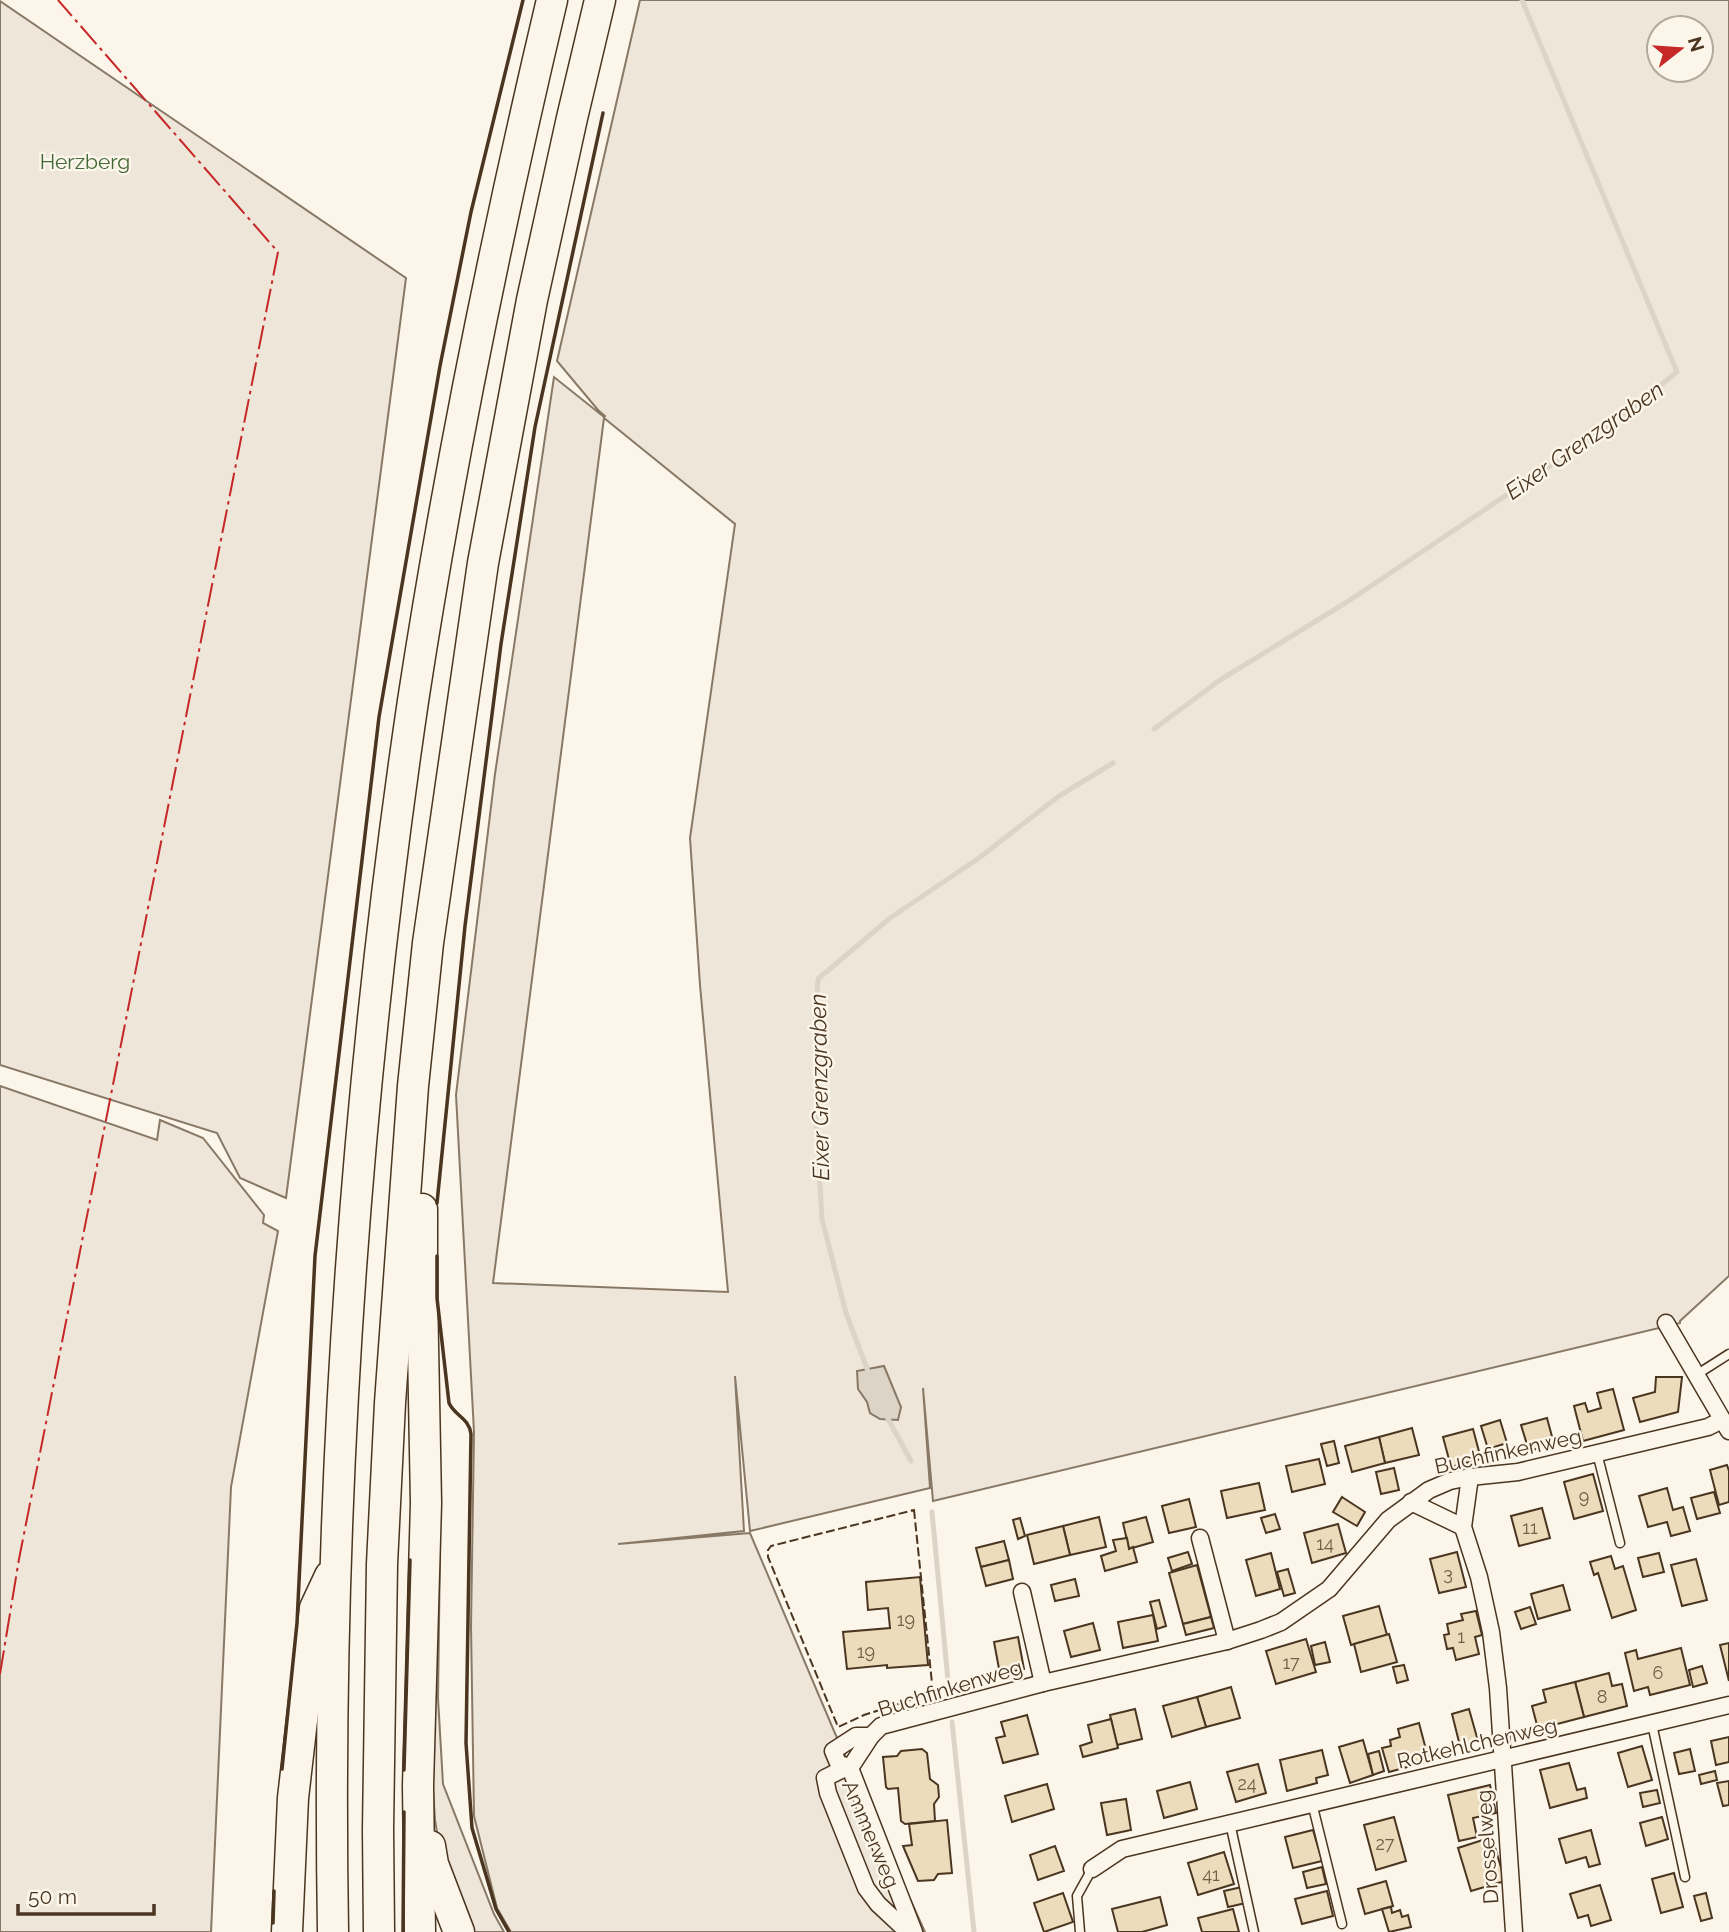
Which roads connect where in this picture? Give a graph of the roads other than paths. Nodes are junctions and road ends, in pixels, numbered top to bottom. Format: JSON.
{"nodes":[{"id":1,"x":552,"y":0,"type":"edge"},
{"id":2,"x":600,"y":0,"type":"edge"},
{"id":3,"x":413,"y":1086,"type":"junction"},
{"id":4,"x":1666,"y":1323,"type":"dead end"},
{"id":5,"x":1729,"y":1354,"type":"edge"},
{"id":6,"x":1696,"y":1375,"type":"junction"},
{"id":7,"x":1726,"y":1425,"type":"edge"},
{"id":8,"x":1597,"y":1453,"type":"junction"},
{"id":9,"x":1470,"y":1477,"type":"junction"},
{"id":10,"x":1411,"y":1502,"type":"junction"},
{"id":11,"x":1463,"y":1527,"type":"junction"},
{"id":12,"x":1200,"y":1538,"type":"dead end"},
{"id":13,"x":1620,"y":1543,"type":"dead end"},
{"id":14,"x":336,"y":1563,"type":"junction"},
{"id":15,"x":1022,"y":1592,"type":"dead end"},
{"id":16,"x":1227,"y":1641,"type":"junction"},
{"id":17,"x":1042,"y":1683,"type":"junction"},
{"id":18,"x":1729,"y":1705,"type":"edge"},
{"id":19,"x":1652,"y":1724,"type":"junction"},
{"id":20,"x":871,"y":1736,"type":"junction"},
{"id":21,"x":1502,"y":1758,"type":"junction"},
{"id":22,"x":845,"y":1769,"type":"junction"},
{"id":23,"x":418,"y":1786,"type":"junction"},
{"id":24,"x":1312,"y":1803,"type":"junction"},
{"id":25,"x":1230,"y":1824,"type":"junction"},
{"id":26,"x":1092,"y":1870,"type":"joint"},
{"id":27,"x":1685,"y":1877,"type":"dead end"},
{"id":28,"x":1342,"y":1924,"type":"dead end"},
{"id":29,"x":288,"y":1932,"type":"edge"},
{"id":30,"x":333,"y":1932,"type":"edge"},
{"id":31,"x":379,"y":1932,"type":"edge"},
{"id":32,"x":420,"y":1932,"type":"edge"},
{"id":33,"x":459,"y":1932,"type":"edge"},
{"id":34,"x":908,"y":1932,"type":"edge"},
{"id":35,"x":914,"y":1932,"type":"edge"},
{"id":36,"x":1080,"y":1932,"type":"edge"},
{"id":37,"x":1254,"y":1932,"type":"edge"},
{"id":38,"x":1514,"y":1932,"type":"edge"}],
"edges":[{"from":1,"to":14,"type":"highway"},
{"from":2,"to":3,"type":"highway"},
{"from":3,"to":23,"type":"highway"},
{"from":3,"to":31,"type":"highway"},
{"from":4,"to":6,"type":"street"},
{"from":5,"to":6,"type":"lane"},
{"from":6,"to":7,"type":"street"},
{"from":7,"to":8,"type":"street","name":"Buchfinkenweg"},
{"from":8,"to":9,"type":"street","name":"Buchfinkenweg"},
{"from":8,"to":13,"type":"lane"},
{"from":9,"to":10,"type":"street","name":"Buchfinkenweg"},
{"from":9,"to":11,"type":"street"},
{"from":10,"to":11,"type":"street"},
{"from":10,"to":16,"type":"street","name":"Buchfinkenweg"},
{"from":11,"to":21,"type":"street","name":"Drosselweg"},
{"from":12,"to":16,"type":"street"},
{"from":14,"to":29,"type":"highway"},
{"from":14,"to":30,"type":"highway"},
{"from":15,"to":17,"type":"street","name":"Buchfinkenweg"},
{"from":16,"to":17,"type":"street","name":"Buchfinkenweg"},
{"from":17,"to":20,"type":"street","name":"Buchfinkenweg"},
{"from":18,"to":19,"type":"street","name":"Rotkehlchenweg"},
{"from":19,"to":21,"type":"street","name":"Rotkehlchenweg"},
{"from":19,"to":27,"type":"lane"},
{"from":20,"to":22,"type":"street","name":"Buchfinkenweg"},
{"from":20,"to":22,"type":"street","name":"Buchfinkenweg"},
{"from":21,"to":24,"type":"street","name":"Rotkehlchenweg"},
{"from":21,"to":38,"type":"street","name":"Drosselweg"},
{"from":22,"to":34,"type":"street","name":"Ammerweg"},
{"from":22,"to":35,"type":"street","name":"Ammerweg"},
{"from":23,"to":32,"type":"highway"},
{"from":23,"to":33,"type":"highway"},
{"from":24,"to":25,"type":"street","name":"Rotkehlchenweg"},
{"from":24,"to":28,"type":"lane"},
{"from":25,"to":26,"type":"street","name":"Rotkehlchenweg"},
{"from":25,"to":37,"type":"lane"},
{"from":26,"to":36,"type":"lane","name":"Rotkehlchenweg"}]}
